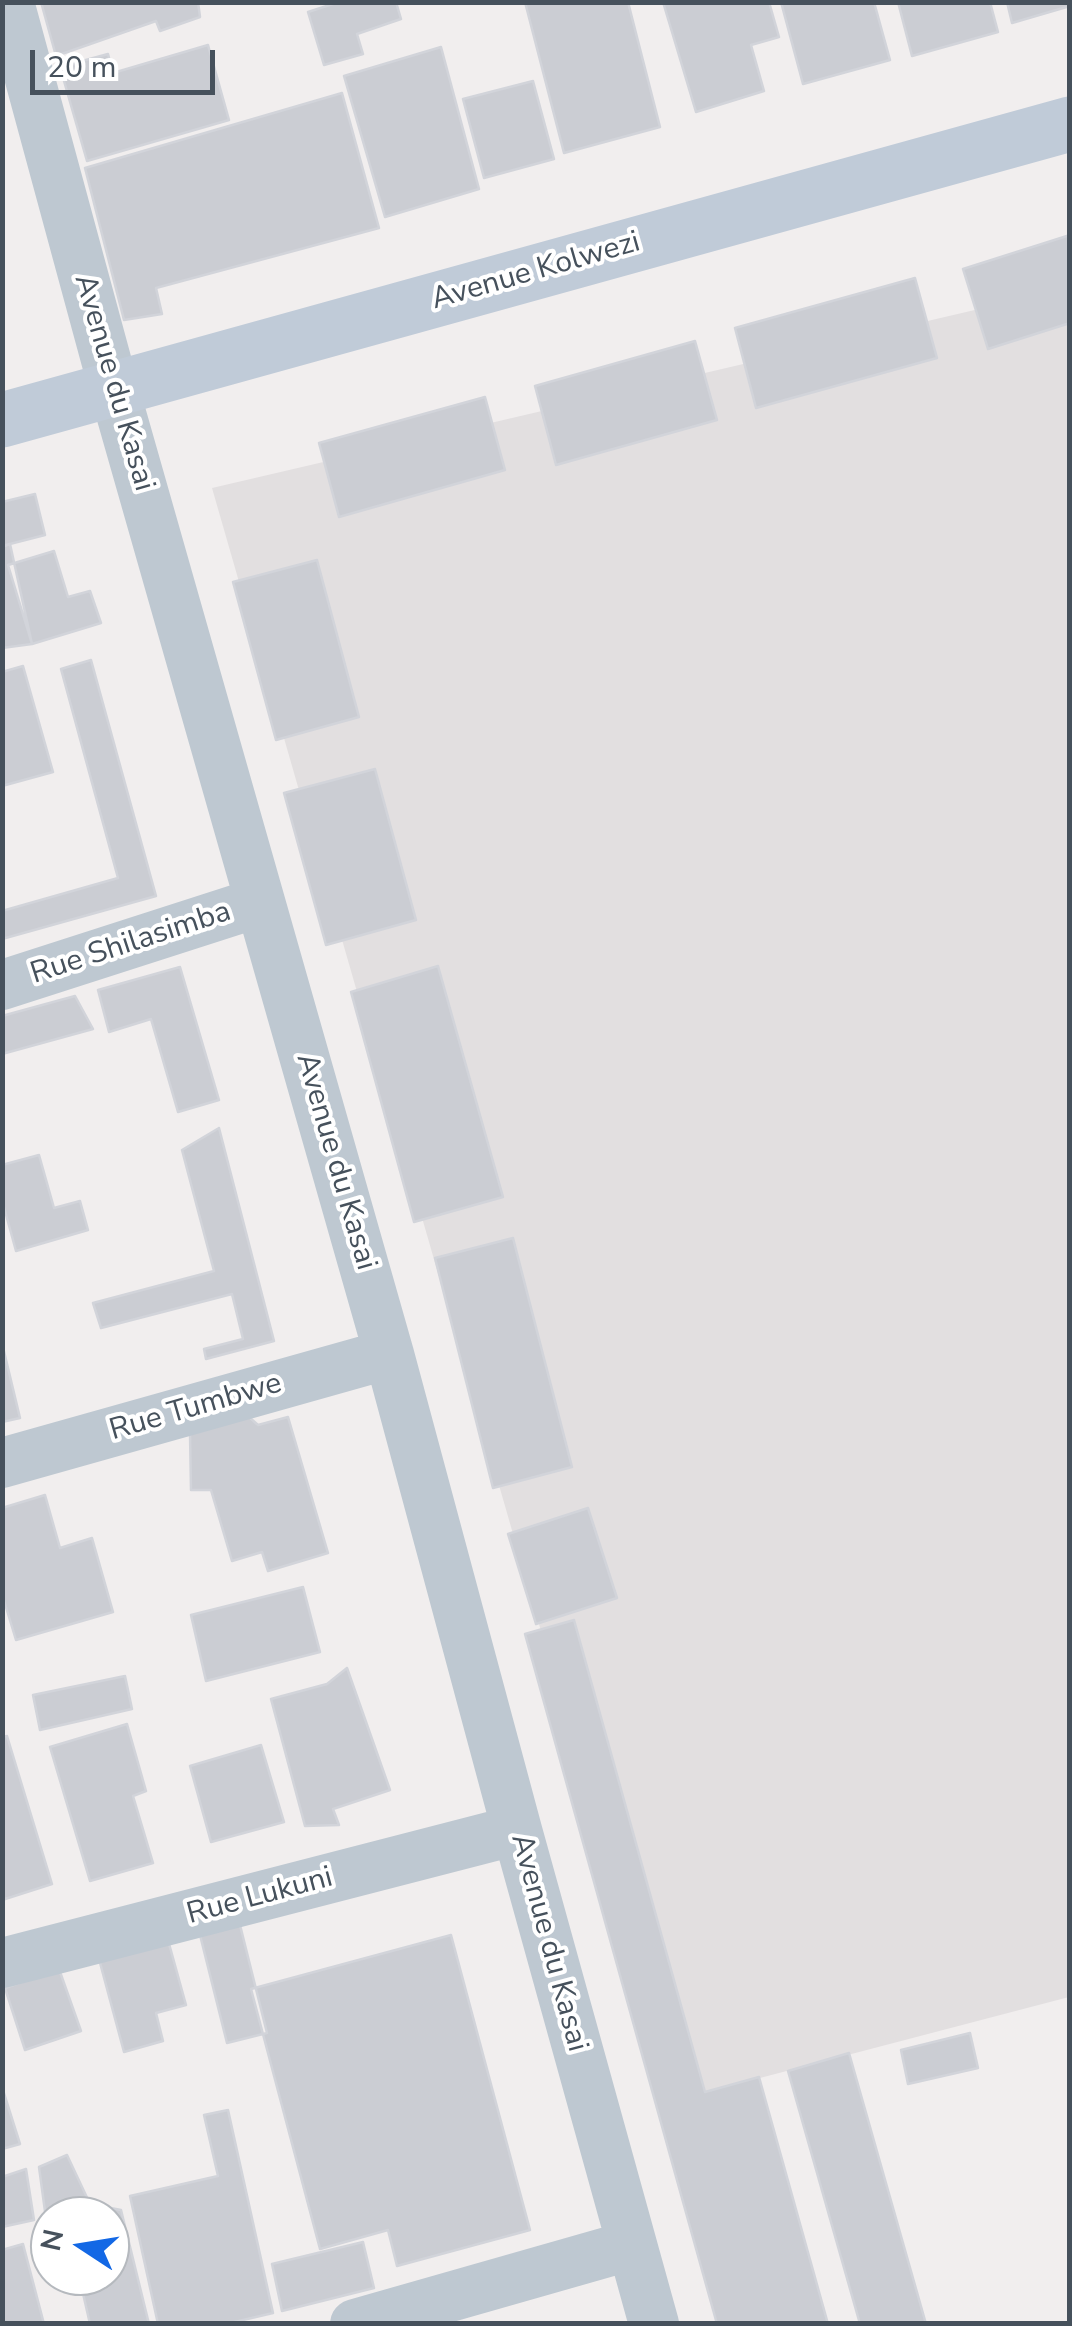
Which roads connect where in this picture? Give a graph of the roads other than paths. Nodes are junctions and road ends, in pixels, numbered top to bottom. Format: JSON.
{"nodes":[{"id":1,"x":9,"y":2,"type":"edge"},
{"id":2,"x":1070,"y":124,"type":"edge"},
{"id":3,"x":114,"y":389,"type":"junction"},
{"id":4,"x":2,"y":420,"type":"edge"},
{"id":5,"x":260,"y":902,"type":"junction"},
{"id":6,"x":2,"y":985,"type":"edge"},
{"id":7,"x":390,"y":1354,"type":"junction"},
{"id":8,"x":2,"y":1463,"type":"edge"},
{"id":9,"x":517,"y":1830,"type":"junction"},
{"id":10,"x":2,"y":1963,"type":"edge"},
{"id":11,"x":632,"y":2245,"type":"junction"},
{"id":12,"x":356,"y":2324,"type":"edge"},
{"id":13,"x":654,"y":2324,"type":"edge"}],
"edges":[{"from":1,"to":3,"type":"street","name":"Avenue du Kasai"},
{"from":2,"to":3,"type":"street","name":"Avenue Kolwezi"},
{"from":3,"to":4,"type":"street","name":"Avenue Kolwezi"},
{"from":3,"to":5,"type":"street","name":"Avenue du Kasai"},
{"from":5,"to":6,"type":"street","name":"Rue Shilasimba"},
{"from":5,"to":7,"type":"street","name":"Avenue du Kasai"},
{"from":7,"to":8,"type":"street","name":"Rue Tumbwe"},
{"from":7,"to":9,"type":"street","name":"Avenue du Kasai"},
{"from":9,"to":10,"type":"street","name":"Rue Lukuni"},
{"from":9,"to":11,"type":"street","name":"Avenue du Kasai"},
{"from":11,"to":12,"type":"street"},
{"from":11,"to":13,"type":"street","name":"Avenue du Kasai"}]}
